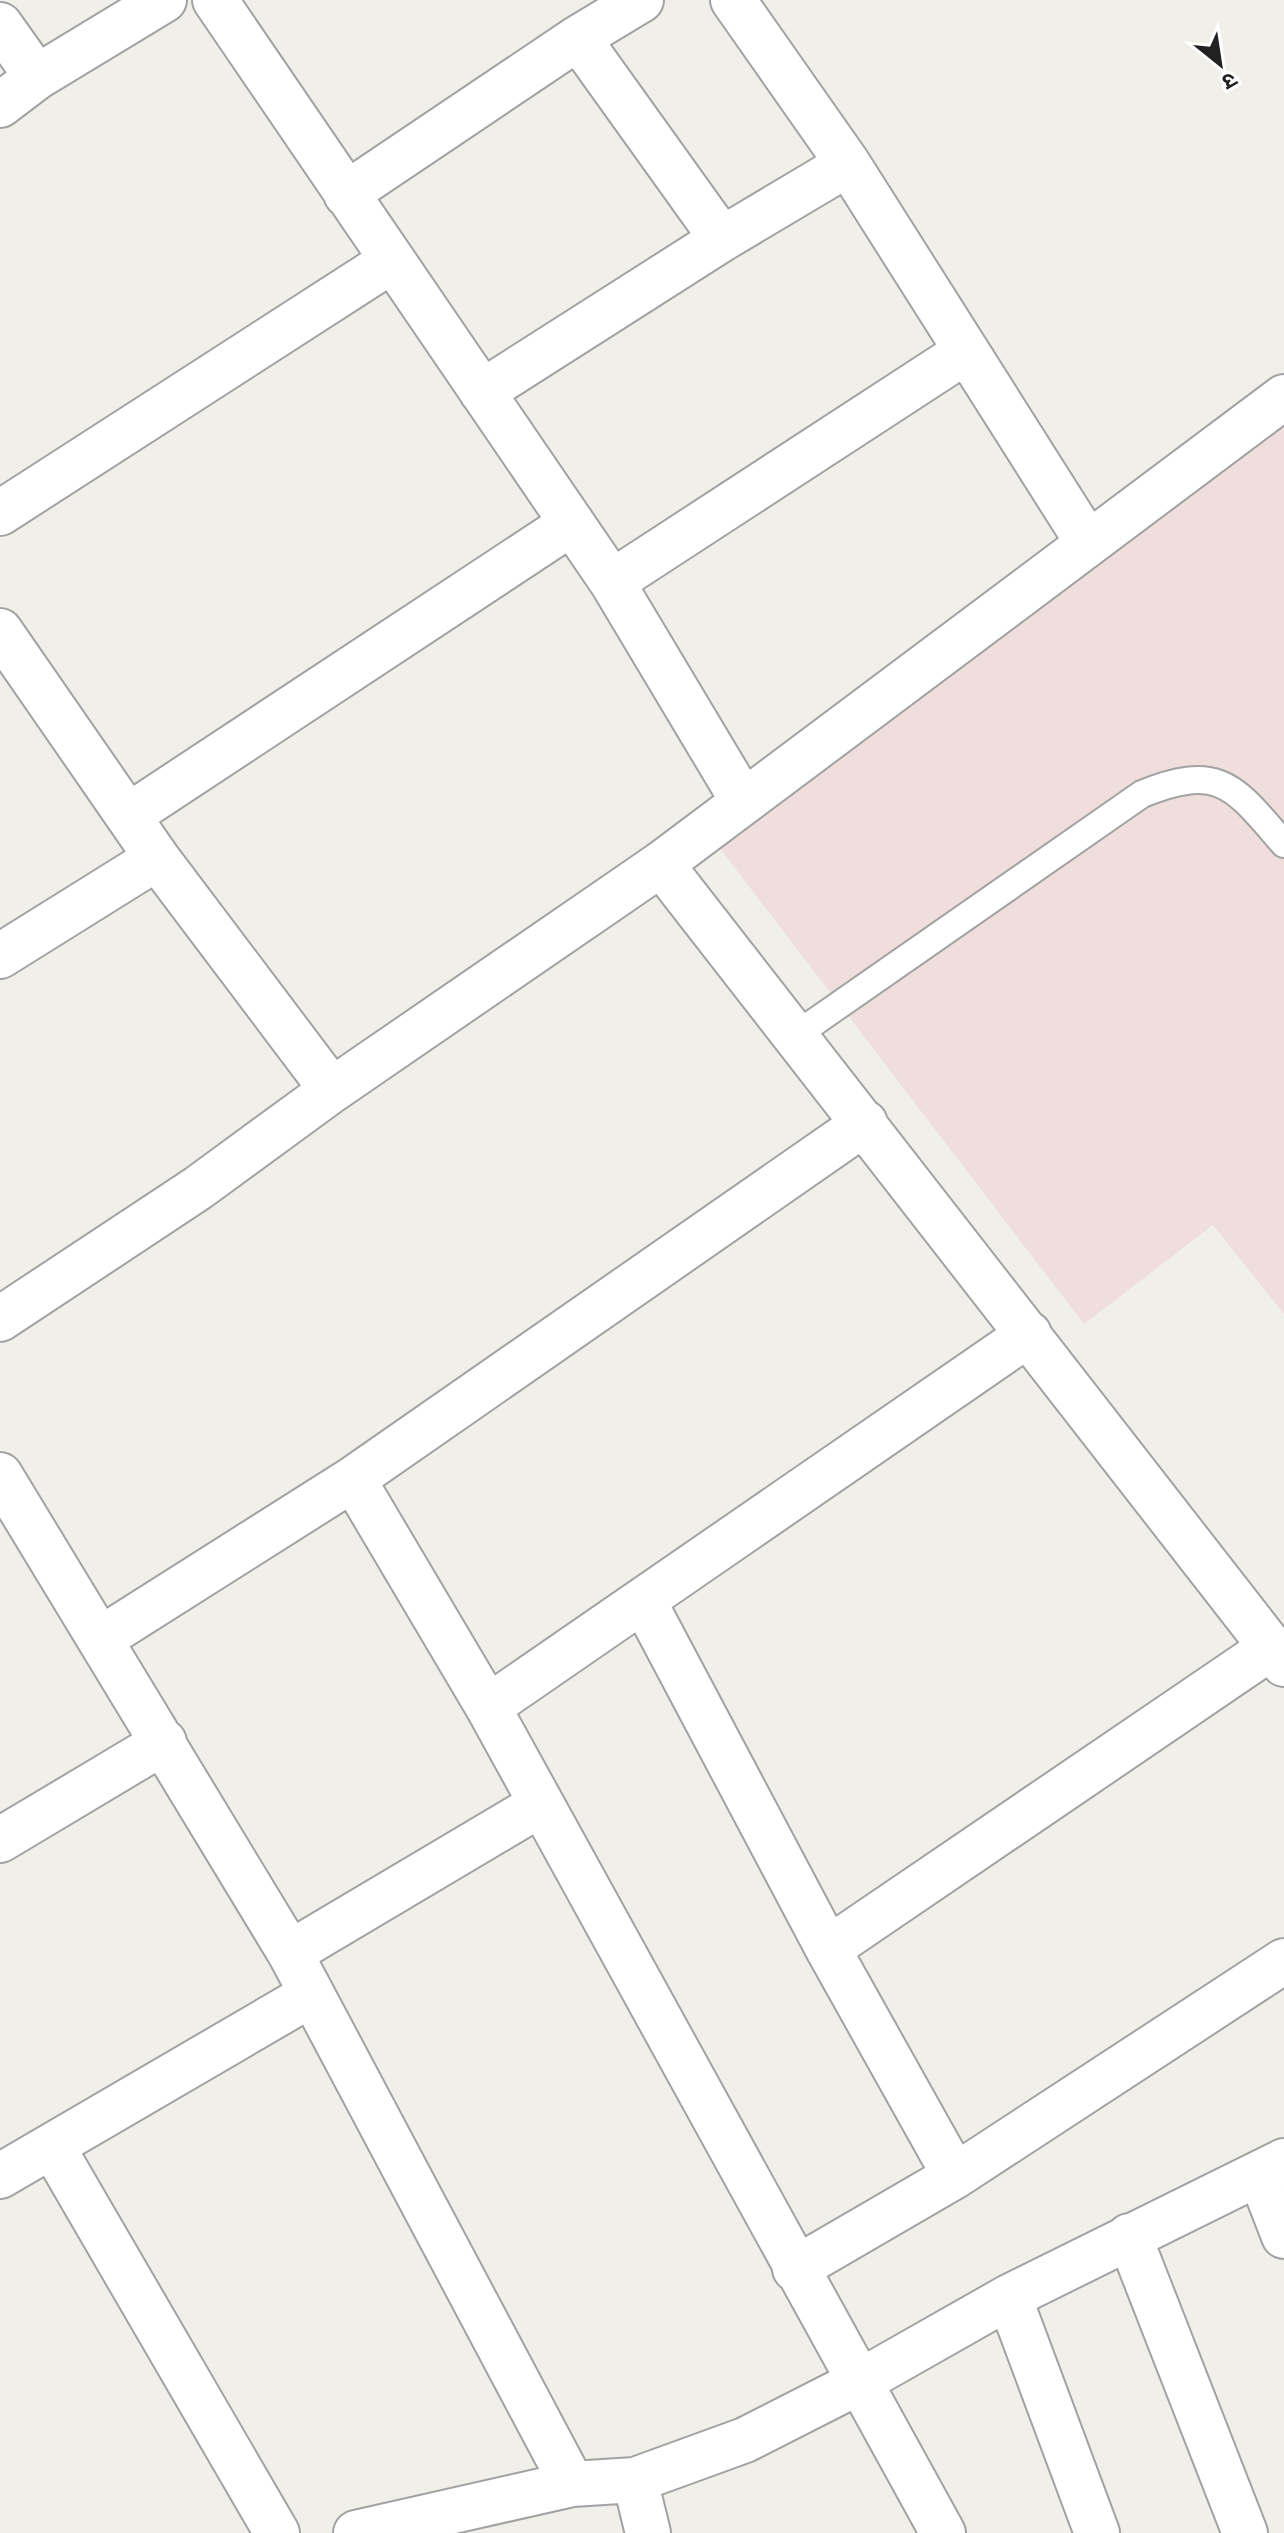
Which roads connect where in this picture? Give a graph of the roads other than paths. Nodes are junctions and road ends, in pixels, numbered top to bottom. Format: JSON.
{"nodes":[{"id":1,"x":164,"y":0,"type":"edge"},
{"id":2,"x":215,"y":0,"type":"edge"},
{"id":3,"x":641,"y":0,"type":"edge"},
{"id":4,"x":733,"y":0,"type":"edge"},
{"id":5,"x":0,"y":25,"type":"edge"},
{"id":6,"x":578,"y":38,"type":"junction"},
{"id":7,"x":37,"y":77,"type":"junction"},
{"id":8,"x":0,"y":105,"type":"edge"},
{"id":9,"x":848,"y":164,"type":"junction"},
{"id":10,"x":346,"y":194,"type":"junction"},
{"id":11,"x":722,"y":239,"type":"junction"},
{"id":12,"x":391,"y":261,"type":"junction"},
{"id":13,"x":965,"y":352,"type":"junction"},
{"id":14,"x":482,"y":392,"type":"junction"},
{"id":15,"x":1284,"y":397,"type":"edge"},
{"id":16,"x":0,"y":513,"type":"edge"},
{"id":17,"x":572,"y":523,"type":"junction"},
{"id":18,"x":1088,"y":543,"type":"junction"},
{"id":19,"x":612,"y":582,"type":"junction"},
{"id":20,"x":0,"y":631,"type":"edge"},
{"id":21,"x":743,"y":801,"type":"junction"},
{"id":22,"x":128,"y":816,"type":"junction"},
{"id":23,"x":1284,"y":844,"type":"edge"},
{"id":24,"x":157,"y":858,"type":"junction"},
{"id":25,"x":661,"y":864,"type":"junction"},
{"id":26,"x":0,"y":956,"type":"edge"},
{"id":27,"x":796,"y":1035,"type":"junction"},
{"id":28,"x":332,"y":1090,"type":"junction"},
{"id":29,"x":865,"y":1123,"type":"junction"},
{"id":30,"x":0,"y":1319,"type":"edge"},
{"id":31,"x":1029,"y":1334,"type":"junction"},
{"id":32,"x":0,"y":1475,"type":"edge"},
{"id":33,"x":353,"y":1479,"type":"junction"},
{"id":34,"x":12,"y":1523,"type":"edge"},
{"id":35,"x":644,"y":1602,"type":"junction"},
{"id":36,"x":102,"y":1638,"type":"junction"},
{"id":37,"x":1278,"y":1656,"type":"edge"},
{"id":38,"x":488,"y":1707,"type":"junction"},
{"id":39,"x":164,"y":1742,"type":"junction"},
{"id":40,"x":541,"y":1804,"type":"junction"},
{"id":41,"x":0,"y":1840,"type":"edge"},
{"id":42,"x":828,"y":1949,"type":"junction"},
{"id":43,"x":290,"y":1953,"type":"junction"},
{"id":44,"x":1284,"y":1961,"type":"edge"},
{"id":45,"x":312,"y":1994,"type":"junction"},
{"id":46,"x":52,"y":2146,"type":"junction"},
{"id":47,"x":1272,"y":2167,"type":"edge"},
{"id":48,"x":0,"y":2176,"type":"edge"},
{"id":49,"x":955,"y":2176,"type":"junction"},
{"id":50,"x":1129,"y":2236,"type":"junction"},
{"id":51,"x":1284,"y":2236,"type":"edge"},
{"id":52,"x":795,"y":2269,"type":"junction"},
{"id":53,"x":1009,"y":2297,"type":"junction"},
{"id":54,"x":861,"y":2381,"type":"junction"},
{"id":55,"x":635,"y":2480,"type":"junction"},
{"id":56,"x":572,"y":2484,"type":"junction"},
{"id":57,"x":277,"y":2533,"type":"edge"},
{"id":58,"x":356,"y":2533,"type":"edge"},
{"id":59,"x":648,"y":2533,"type":"edge"},
{"id":60,"x":943,"y":2533,"type":"edge"},
{"id":61,"x":1097,"y":2533,"type":"edge"},
{"id":62,"x":1245,"y":2533,"type":"edge"}],
"edges":[{"from":1,"to":7,"type":"street"},
{"from":2,"to":10,"type":"street"},
{"from":3,"to":6,"type":"street"},
{"from":4,"to":9,"type":"street"},
{"from":5,"to":7,"type":"street"},
{"from":6,"to":10,"type":"street"},
{"from":6,"to":11,"type":"street"},
{"from":7,"to":8,"type":"street"},
{"from":9,"to":11,"type":"street"},
{"from":9,"to":13,"type":"street"},
{"from":10,"to":12,"type":"street"},
{"from":11,"to":14,"type":"street"},
{"from":12,"to":14,"type":"street"},
{"from":12,"to":16,"type":"street"},
{"from":13,"to":18,"type":"street"},
{"from":13,"to":19,"type":"street"},
{"from":14,"to":17,"type":"street"},
{"from":15,"to":18,"type":"street"},
{"from":17,"to":19,"type":"street"},
{"from":17,"to":22,"type":"street"},
{"from":18,"to":21,"type":"street"},
{"from":19,"to":21,"type":"street"},
{"from":20,"to":22,"type":"street"},
{"from":21,"to":25,"type":"street"},
{"from":22,"to":24,"type":"street"},
{"from":23,"to":27,"type":"lane"},
{"from":24,"to":26,"type":"street"},
{"from":24,"to":28,"type":"street"},
{"from":25,"to":27,"type":"street"},
{"from":25,"to":28,"type":"street"},
{"from":27,"to":29,"type":"street"},
{"from":28,"to":30,"type":"street"},
{"from":29,"to":31,"type":"street"},
{"from":29,"to":33,"type":"street"},
{"from":31,"to":35,"type":"street"},
{"from":31,"to":37,"type":"street"},
{"from":32,"to":34,"type":"street"},
{"from":33,"to":36,"type":"street"},
{"from":33,"to":38,"type":"street"},
{"from":34,"to":36,"type":"street"},
{"from":35,"to":38,"type":"street"},
{"from":35,"to":42,"type":"street"},
{"from":36,"to":39,"type":"street"},
{"from":37,"to":42,"type":"street"},
{"from":38,"to":40,"type":"street"},
{"from":39,"to":41,"type":"street"},
{"from":39,"to":43,"type":"street"},
{"from":40,"to":43,"type":"street"},
{"from":40,"to":52,"type":"street"},
{"from":42,"to":49,"type":"street"},
{"from":43,"to":45,"type":"street"},
{"from":44,"to":49,"type":"street"},
{"from":45,"to":46,"type":"street"},
{"from":45,"to":56,"type":"street"},
{"from":46,"to":48,"type":"street"},
{"from":46,"to":57,"type":"street"},
{"from":47,"to":50,"type":"street"},
{"from":47,"to":51,"type":"street"},
{"from":49,"to":52,"type":"street"},
{"from":50,"to":53,"type":"street"},
{"from":50,"to":62,"type":"street"},
{"from":52,"to":54,"type":"street"},
{"from":53,"to":54,"type":"street"},
{"from":53,"to":61,"type":"street"},
{"from":54,"to":55,"type":"street"},
{"from":54,"to":60,"type":"street"},
{"from":55,"to":56,"type":"street"},
{"from":55,"to":59,"type":"street"},
{"from":56,"to":58,"type":"street"}]}
